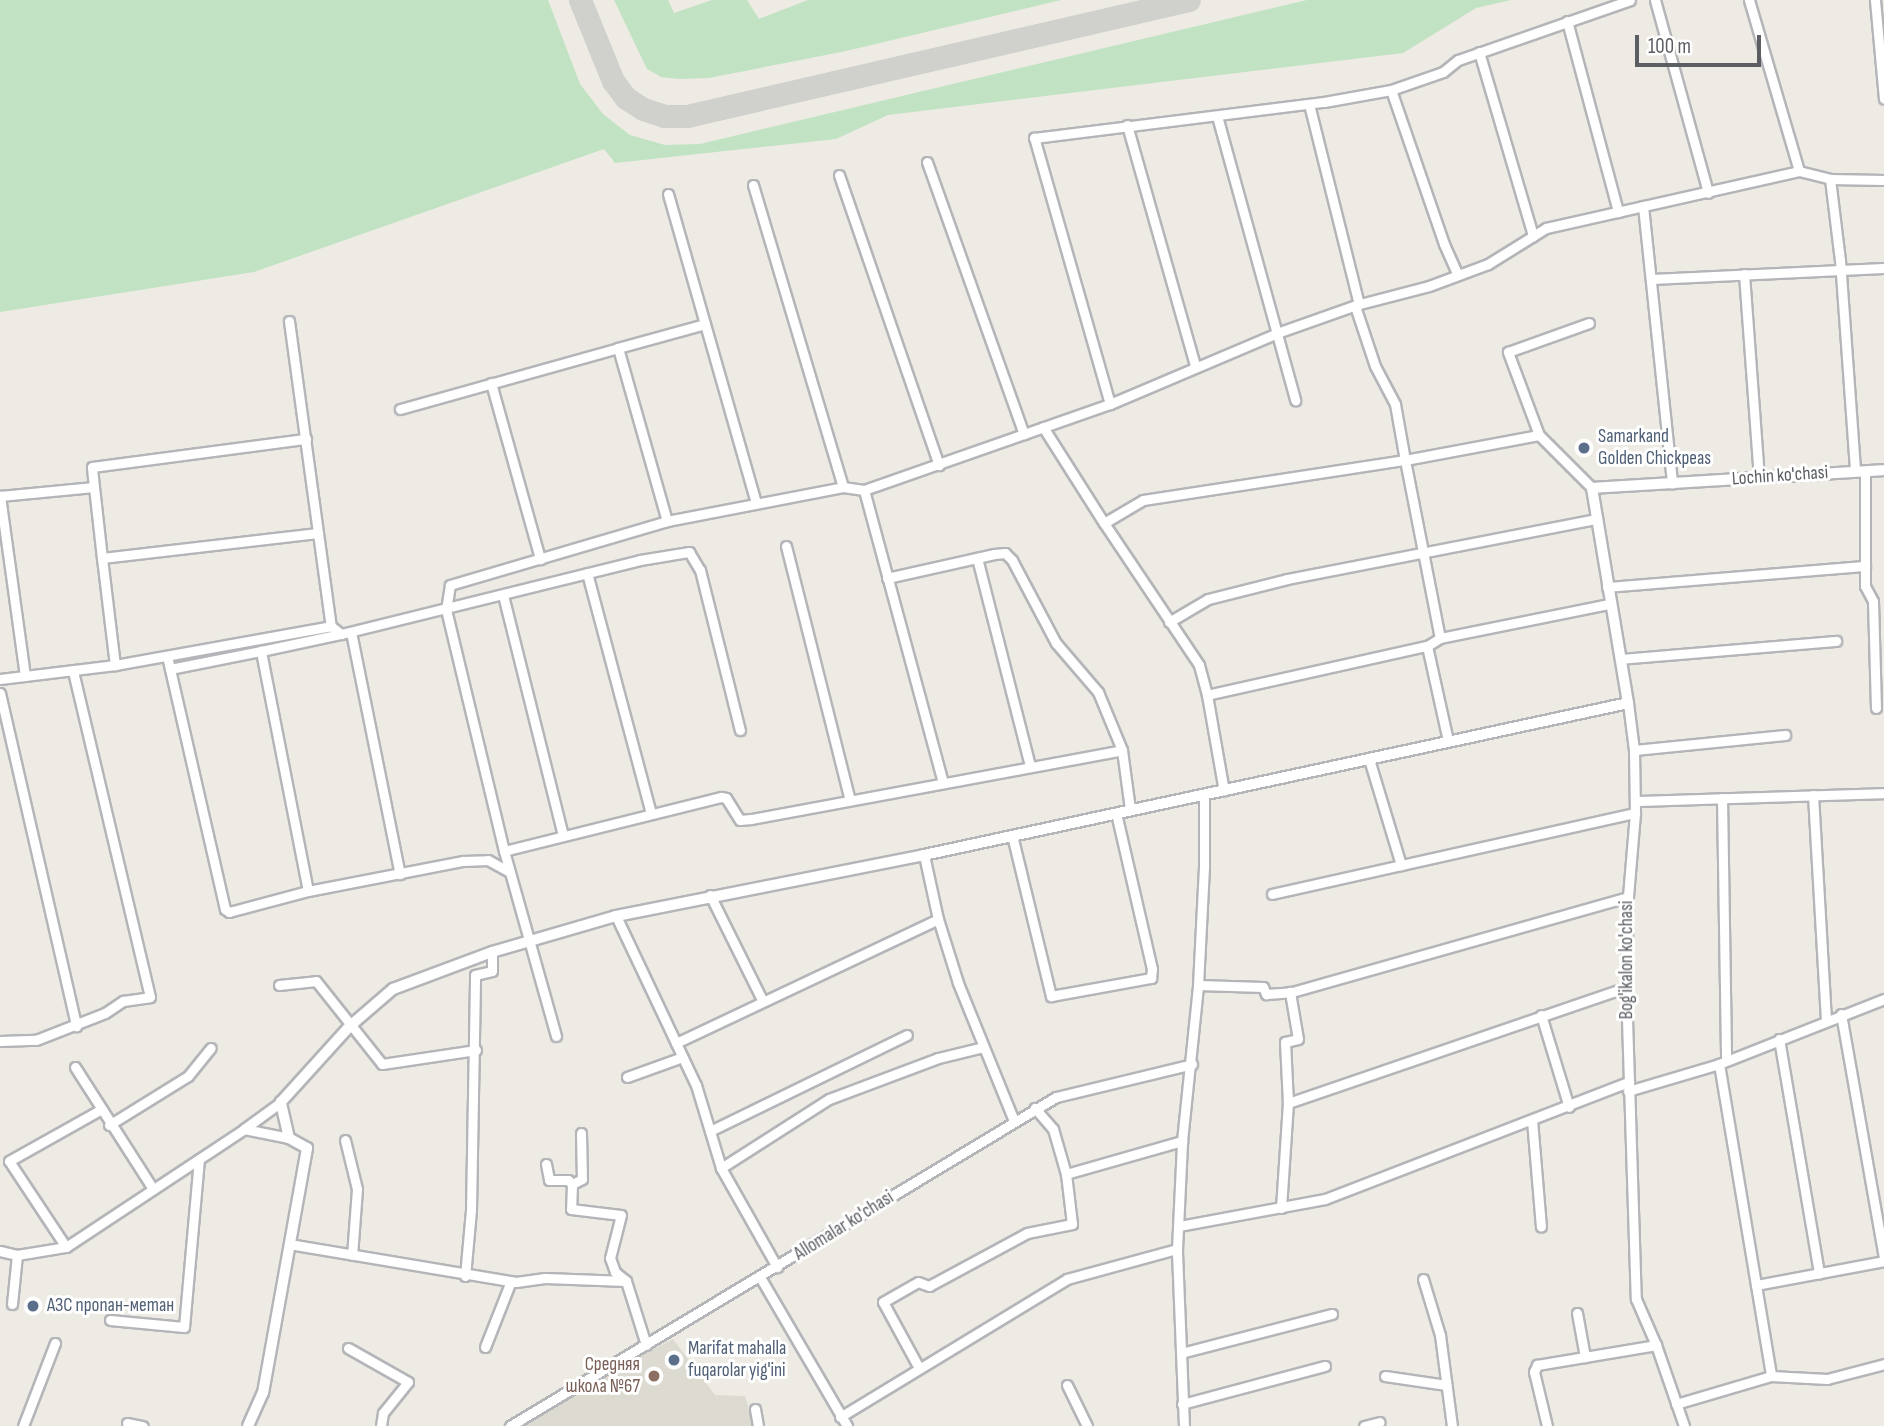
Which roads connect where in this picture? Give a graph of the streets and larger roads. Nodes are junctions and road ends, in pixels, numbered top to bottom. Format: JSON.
{"nodes":[{"id":1,"x":1630,"y":0,"type":"edge"},
{"id":2,"x":1655,"y":0,"type":"edge"},
{"id":3,"x":1749,"y":0,"type":"edge"},
{"id":4,"x":1875,"y":0,"type":"edge"},
{"id":5,"x":1567,"y":21,"type":"junction"},
{"id":6,"x":1479,"y":52,"type":"junction"},
{"id":7,"x":1391,"y":90,"type":"junction"},
{"id":8,"x":1884,"y":99,"type":"edge"},
{"id":9,"x":1310,"y":104,"type":"junction"},
{"id":10,"x":1217,"y":116,"type":"junction"},
{"id":11,"x":1127,"y":125,"type":"junction"},
{"id":12,"x":927,"y":162,"type":"dead end"},
{"id":13,"x":1799,"y":171,"type":"junction"},
{"id":14,"x":839,"y":175,"type":"dead end"},
{"id":15,"x":1830,"y":179,"type":"junction"},
{"id":16,"x":1884,"y":180,"type":"edge"},
{"id":17,"x":753,"y":185,"type":"dead end"},
{"id":18,"x":1708,"y":193,"type":"junction"},
{"id":19,"x":668,"y":194,"type":"dead end"},
{"id":20,"x":1643,"y":206,"type":"junction"},
{"id":21,"x":1618,"y":212,"type":"junction"},
{"id":22,"x":1533,"y":236,"type":"junction"},
{"id":23,"x":1884,"y":268,"type":"edge"},
{"id":24,"x":1839,"y":271,"type":"junction"},
{"id":25,"x":1744,"y":274,"type":"junction"},
{"id":26,"x":1458,"y":275,"type":"junction"},
{"id":27,"x":1651,"y":279,"type":"junction"},
{"id":28,"x":1359,"y":304,"type":"junction"},
{"id":29,"x":289,"y":321,"type":"dead end"},
{"id":30,"x":1589,"y":323,"type":"dead end"},
{"id":31,"x":705,"y":324,"type":"junction"},
{"id":32,"x":1277,"y":333,"type":"junction"},
{"id":33,"x":618,"y":348,"type":"junction"},
{"id":34,"x":1195,"y":366,"type":"junction"},
{"id":35,"x":491,"y":383,"type":"junction"},
{"id":36,"x":1295,"y":400,"type":"dead end"},
{"id":37,"x":1110,"y":404,"type":"junction"},
{"id":38,"x":400,"y":409,"type":"dead end"},
{"id":39,"x":1043,"y":427,"type":"junction"},
{"id":40,"x":1024,"y":434,"type":"junction"},
{"id":41,"x":1539,"y":435,"type":"junction"},
{"id":42,"x":306,"y":439,"type":"junction"},
{"id":43,"x":1405,"y":460,"type":"junction"},
{"id":44,"x":939,"y":465,"type":"junction"},
{"id":45,"x":1884,"y":470,"type":"edge"},
{"id":46,"x":1860,"y":471,"type":"junction"},
{"id":47,"x":1759,"y":477,"type":"junction"},
{"id":48,"x":1672,"y":483,"type":"junction"},
{"id":49,"x":94,"y":486,"type":"junction"},
{"id":50,"x":843,"y":487,"type":"junction"},
{"id":51,"x":1592,"y":488,"type":"junction"},
{"id":52,"x":864,"y":489,"type":"junction"},
{"id":53,"x":756,"y":502,"type":"junction"},
{"id":54,"x":1597,"y":519,"type":"junction"},
{"id":55,"x":667,"y":521,"type":"junction"},
{"id":56,"x":1104,"y":523,"type":"junction"},
{"id":57,"x":318,"y":533,"type":"junction"},
{"id":58,"x":786,"y":546,"type":"dead end"},
{"id":59,"x":1424,"y":552,"type":"junction"},
{"id":60,"x":102,"y":558,"type":"junction"},
{"id":61,"x":977,"y":558,"type":"junction"},
{"id":62,"x":540,"y":559,"type":"junction"},
{"id":63,"x":1865,"y":566,"type":"junction"},
{"id":64,"x":587,"y":573,"type":"junction"},
{"id":65,"x":887,"y":578,"type":"junction"},
{"id":66,"x":1607,"y":587,"type":"junction"},
{"id":67,"x":503,"y":595,"type":"junction"},
{"id":68,"x":1609,"y":604,"type":"junction"},
{"id":69,"x":446,"y":610,"type":"junction"},
{"id":70,"x":1169,"y":622,"type":"junction"},
{"id":71,"x":331,"y":626,"type":"junction"},
{"id":72,"x":351,"y":632,"type":"junction"},
{"id":73,"x":341,"y":634,"type":"junction"},
{"id":74,"x":1440,"y":638,"type":"junction"},
{"id":75,"x":1836,"y":641,"type":"dead end"},
{"id":76,"x":1427,"y":646,"type":"junction"},
{"id":77,"x":261,"y":651,"type":"junction"},
{"id":78,"x":167,"y":656,"type":"junction"},
{"id":79,"x":1620,"y":659,"type":"junction"},
{"id":80,"x":115,"y":665,"type":"junction"},
{"id":81,"x":170,"y":668,"type":"junction"},
{"id":82,"x":74,"y":670,"type":"junction"},
{"id":83,"x":25,"y":676,"type":"junction"},
{"id":84,"x":0,"y":679,"type":"edge"},
{"id":85,"x":0,"y":693,"type":"edge"},
{"id":86,"x":1208,"y":695,"type":"junction"},
{"id":87,"x":1628,"y":703,"type":"junction"},
{"id":88,"x":1876,"y":708,"type":"dead end"},
{"id":89,"x":740,"y":730,"type":"dead end"},
{"id":90,"x":1785,"y":735,"type":"dead end"},
{"id":91,"x":1448,"y":741,"type":"junction"},
{"id":92,"x":1122,"y":750,"type":"junction"},
{"id":93,"x":1634,"y":750,"type":"junction"},
{"id":94,"x":1369,"y":759,"type":"junction"},
{"id":95,"x":1030,"y":766,"type":"junction"},
{"id":96,"x":943,"y":782,"type":"junction"},
{"id":97,"x":1224,"y":791,"type":"junction"},
{"id":98,"x":1884,"y":793,"type":"edge"},
{"id":99,"x":1204,"y":795,"type":"junction"},
{"id":100,"x":1812,"y":795,"type":"junction"},
{"id":101,"x":1722,"y":798,"type":"junction"},
{"id":102,"x":850,"y":800,"type":"junction"},
{"id":103,"x":1635,"y":801,"type":"junction"},
{"id":104,"x":1130,"y":809,"type":"junction"},
{"id":105,"x":1116,"y":813,"type":"junction"},
{"id":106,"x":1635,"y":813,"type":"junction"},
{"id":107,"x":650,"y":814,"type":"junction"},
{"id":108,"x":1012,"y":835,"type":"junction"},
{"id":109,"x":563,"y":836,"type":"junction"},
{"id":110,"x":504,"y":851,"type":"junction"},
{"id":111,"x":924,"y":855,"type":"junction"},
{"id":112,"x":1401,"y":864,"type":"junction"},
{"id":113,"x":510,"y":872,"type":"junction"},
{"id":114,"x":400,"y":874,"type":"junction"},
{"id":115,"x":308,"y":891,"type":"junction"},
{"id":116,"x":1272,"y":894,"type":"dead end"},
{"id":117,"x":710,"y":895,"type":"junction"},
{"id":118,"x":1628,"y":897,"type":"junction"},
{"id":119,"x":616,"y":916,"type":"junction"},
{"id":120,"x":938,"y":919,"type":"junction"},
{"id":121,"x":530,"y":940,"type":"junction"},
{"id":122,"x":492,"y":952,"type":"junction"},
{"id":123,"x":278,"y":985,"type":"dead end"},
{"id":124,"x":1198,"y":985,"type":"junction"},
{"id":125,"x":1626,"y":987,"type":"junction"},
{"id":126,"x":1290,"y":992,"type":"junction"},
{"id":127,"x":1884,"y":999,"type":"edge"},
{"id":128,"x":762,"y":1002,"type":"junction"},
{"id":129,"x":1841,"y":1014,"type":"junction"},
{"id":130,"x":1541,"y":1015,"type":"junction"},
{"id":131,"x":1826,"y":1020,"type":"junction"},
{"id":132,"x":76,"y":1026,"type":"junction"},
{"id":133,"x":350,"y":1026,"type":"junction"},
{"id":134,"x":907,"y":1035,"type":"dead end"},
{"id":135,"x":556,"y":1036,"type":"dead end"},
{"id":136,"x":1779,"y":1039,"type":"junction"},
{"id":137,"x":0,"y":1041,"type":"edge"},
{"id":138,"x":676,"y":1043,"type":"junction"},
{"id":139,"x":983,"y":1047,"type":"junction"},
{"id":140,"x":211,"y":1048,"type":"dead end"},
{"id":141,"x":476,"y":1050,"type":"junction"},
{"id":142,"x":683,"y":1057,"type":"junction"},
{"id":143,"x":1723,"y":1062,"type":"junction"},
{"id":144,"x":1192,"y":1063,"type":"junction"},
{"id":145,"x":75,"y":1067,"type":"dead end"},
{"id":146,"x":627,"y":1077,"type":"dead end"},
{"id":147,"x":1628,"y":1086,"type":"junction"},
{"id":148,"x":281,"y":1102,"type":"junction"},
{"id":149,"x":1288,"y":1103,"type":"junction"},
{"id":150,"x":1569,"y":1107,"type":"junction"},
{"id":151,"x":1035,"y":1108,"type":"junction"},
{"id":152,"x":100,"y":1110,"type":"junction"},
{"id":153,"x":1532,"y":1120,"type":"junction"},
{"id":154,"x":1014,"y":1121,"type":"junction"},
{"id":155,"x":109,"y":1125,"type":"junction"},
{"id":156,"x":244,"y":1129,"type":"junction"},
{"id":157,"x":710,"y":1131,"type":"junction"},
{"id":158,"x":581,"y":1133,"type":"dead end"},
{"id":159,"x":289,"y":1138,"type":"junction"},
{"id":160,"x":345,"y":1140,"type":"dead end"},
{"id":161,"x":1182,"y":1141,"type":"junction"},
{"id":162,"x":200,"y":1160,"type":"junction"},
{"id":163,"x":546,"y":1164,"type":"dead end"},
{"id":164,"x":721,"y":1168,"type":"junction"},
{"id":165,"x":1066,"y":1174,"type":"junction"},
{"id":166,"x":572,"y":1184,"type":"junction"},
{"id":167,"x":153,"y":1189,"type":"junction"},
{"id":168,"x":1281,"y":1208,"type":"junction"},
{"id":169,"x":1180,"y":1226,"type":"junction"},
{"id":170,"x":1541,"y":1227,"type":"dead end"},
{"id":171,"x":289,"y":1244,"type":"junction"},
{"id":172,"x":66,"y":1247,"type":"junction"},
{"id":173,"x":1177,"y":1249,"type":"junction"},
{"id":174,"x":0,"y":1251,"type":"edge"},
{"id":175,"x":17,"y":1255,"type":"junction"},
{"id":176,"x":352,"y":1255,"type":"junction"},
{"id":177,"x":1884,"y":1259,"type":"edge"},
{"id":178,"x":777,"y":1267,"type":"junction"},
{"id":179,"x":1819,"y":1274,"type":"junction"},
{"id":180,"x":465,"y":1276,"type":"junction"},
{"id":181,"x":760,"y":1277,"type":"junction"},
{"id":182,"x":1423,"y":1279,"type":"dead end"},
{"id":183,"x":511,"y":1281,"type":"junction"},
{"id":184,"x":626,"y":1281,"type":"junction"},
{"id":185,"x":1756,"y":1285,"type":"junction"},
{"id":186,"x":12,"y":1304,"type":"dead end"},
{"id":187,"x":1577,"y":1313,"type":"dead end"},
{"id":188,"x":1332,"y":1314,"type":"dead end"},
{"id":189,"x":110,"y":1320,"type":"dead end"},
{"id":190,"x":55,"y":1343,"type":"dead end"},
{"id":191,"x":646,"y":1345,"type":"junction"},
{"id":192,"x":1656,"y":1345,"type":"junction"},
{"id":193,"x":485,"y":1347,"type":"dead end"},
{"id":194,"x":348,"y":1348,"type":"dead end"},
{"id":195,"x":1181,"y":1353,"type":"junction"},
{"id":196,"x":1585,"y":1357,"type":"junction"},
{"id":197,"x":1884,"y":1364,"type":"edge"},
{"id":198,"x":1325,"y":1366,"type":"dead end"},
{"id":199,"x":919,"y":1368,"type":"junction"},
{"id":200,"x":1385,"y":1376,"type":"dead end"},
{"id":201,"x":1771,"y":1376,"type":"junction"},
{"id":202,"x":1067,"y":1385,"type":"dead end"},
{"id":203,"x":1446,"y":1385,"type":"junction"},
{"id":204,"x":1182,"y":1404,"type":"junction"},
{"id":205,"x":1676,"y":1404,"type":"junction"},
{"id":206,"x":755,"y":1409,"type":"dead end"},
{"id":207,"x":841,"y":1417,"type":"junction"},
{"id":208,"x":1380,"y":1422,"type":"dead end"},
{"id":209,"x":127,"y":1423,"type":"dead end"},
{"id":210,"x":23,"y":1426,"type":"edge"},
{"id":211,"x":142,"y":1426,"type":"edge"},
{"id":212,"x":248,"y":1426,"type":"edge"},
{"id":213,"x":381,"y":1426,"type":"edge"},
{"id":214,"x":510,"y":1426,"type":"edge"},
{"id":215,"x":758,"y":1426,"type":"edge"},
{"id":216,"x":847,"y":1426,"type":"edge"},
{"id":217,"x":1087,"y":1426,"type":"edge"},
{"id":218,"x":1184,"y":1426,"type":"edge"},
{"id":219,"x":1364,"y":1426,"type":"edge"},
{"id":220,"x":1452,"y":1426,"type":"edge"},
{"id":221,"x":1547,"y":1426,"type":"edge"},
{"id":222,"x":1684,"y":1426,"type":"edge"}],
"edges":[{"from":1,"to":5,"type":"street"},
{"from":2,"to":18,"type":"street"},
{"from":3,"to":13,"type":"street"},
{"from":4,"to":8,"type":"street"},
{"from":5,"to":6,"type":"street"},
{"from":5,"to":21,"type":"street"},
{"from":6,"to":7,"type":"street"},
{"from":6,"to":22,"type":"street"},
{"from":7,"to":9,"type":"street"},
{"from":7,"to":26,"type":"street"},
{"from":9,"to":10,"type":"street"},
{"from":9,"to":28,"type":"street"},
{"from":10,"to":11,"type":"street"},
{"from":10,"to":32,"type":"street"},
{"from":11,"to":34,"type":"street"},
{"from":11,"to":37,"type":"street"},
{"from":12,"to":40,"type":"street"},
{"from":13,"to":15,"type":"street"},
{"from":13,"to":18,"type":"street"},
{"from":14,"to":44,"type":"street"},
{"from":15,"to":16,"type":"street"},
{"from":15,"to":24,"type":"street"},
{"from":17,"to":50,"type":"street"},
{"from":18,"to":20,"type":"street"},
{"from":19,"to":31,"type":"street"},
{"from":20,"to":21,"type":"street"},
{"from":20,"to":27,"type":"street"},
{"from":21,"to":22,"type":"street"},
{"from":22,"to":26,"type":"street"},
{"from":23,"to":24,"type":"street"},
{"from":24,"to":25,"type":"street"},
{"from":24,"to":46,"type":"street"},
{"from":25,"to":27,"type":"street"},
{"from":25,"to":47,"type":"street"},
{"from":26,"to":28,"type":"street"},
{"from":27,"to":48,"type":"street"},
{"from":28,"to":32,"type":"street"},
{"from":28,"to":43,"type":"street"},
{"from":29,"to":42,"type":"street"},
{"from":30,"to":41,"type":"street"},
{"from":31,"to":33,"type":"street"},
{"from":31,"to":53,"type":"street"},
{"from":32,"to":34,"type":"street"},
{"from":32,"to":36,"type":"street"},
{"from":33,"to":35,"type":"street"},
{"from":33,"to":55,"type":"street"},
{"from":34,"to":37,"type":"street"},
{"from":35,"to":38,"type":"street"},
{"from":35,"to":62,"type":"street"},
{"from":37,"to":39,"type":"street"},
{"from":39,"to":40,"type":"street"},
{"from":39,"to":56,"type":"street"},
{"from":40,"to":44,"type":"street"},
{"from":41,"to":43,"type":"street"},
{"from":41,"to":51,"type":"street"},
{"from":42,"to":49,"type":"street"},
{"from":42,"to":57,"type":"street"},
{"from":43,"to":56,"type":"street"},
{"from":43,"to":59,"type":"street"},
{"from":44,"to":52,"type":"street"},
{"from":45,"to":46,"type":"street","name":"Lochin ko'chasi"},
{"from":46,"to":47,"type":"street","name":"Lochin ko'chasi"},
{"from":46,"to":63,"type":"street"},
{"from":47,"to":48,"type":"street","name":"Lochin ko'chasi"},
{"from":48,"to":51,"type":"street","name":"Lochin ko'chasi"},
{"from":49,"to":60,"type":"street"},
{"from":49,"to":83,"type":"street"},
{"from":50,"to":52,"type":"street"},
{"from":50,"to":53,"type":"street"},
{"from":51,"to":54,"type":"street","name":"Bog'ikalon ko'chasi"},
{"from":52,"to":65,"type":"street"},
{"from":53,"to":55,"type":"street"},
{"from":54,"to":59,"type":"street"},
{"from":54,"to":66,"type":"street","name":"Bog'ikalon ko'chasi"},
{"from":55,"to":62,"type":"street"},
{"from":56,"to":70,"type":"street"},
{"from":57,"to":60,"type":"street"},
{"from":57,"to":71,"type":"street"},
{"from":58,"to":102,"type":"street"},
{"from":59,"to":70,"type":"street"},
{"from":59,"to":74,"type":"street"},
{"from":60,"to":80,"type":"street"},
{"from":61,"to":65,"type":"street"},
{"from":61,"to":92,"type":"street"},
{"from":61,"to":95,"type":"street"},
{"from":62,"to":69,"type":"street"},
{"from":63,"to":66,"type":"street"},
{"from":63,"to":88,"type":"street"},
{"from":64,"to":67,"type":"street"},
{"from":64,"to":89,"type":"street"},
{"from":64,"to":107,"type":"street"},
{"from":65,"to":96,"type":"street"},
{"from":66,"to":68,"type":"street","name":"Bog'ikalon ko'chasi"},
{"from":67,"to":69,"type":"street"},
{"from":67,"to":109,"type":"street"},
{"from":68,"to":74,"type":"street"},
{"from":68,"to":79,"type":"street","name":"Bog'ikalon ko'chasi"},
{"from":69,"to":72,"type":"street"},
{"from":69,"to":110,"type":"street"},
{"from":70,"to":86,"type":"street"},
{"from":71,"to":73,"type":"street"},
{"from":71,"to":78,"type":"street"},
{"from":72,"to":73,"type":"street"},
{"from":72,"to":114,"type":"street"},
{"from":73,"to":77,"type":"street"},
{"from":74,"to":76,"type":"street"},
{"from":75,"to":79,"type":"street"},
{"from":76,"to":86,"type":"street"},
{"from":76,"to":91,"type":"street"},
{"from":77,"to":81,"type":"street"},
{"from":77,"to":115,"type":"street"},
{"from":78,"to":80,"type":"street"},
{"from":78,"to":81,"type":"street"},
{"from":79,"to":87,"type":"street","name":"Bog'ikalon ko'chasi"},
{"from":80,"to":82,"type":"street"},
{"from":81,"to":115,"type":"street"},
{"from":82,"to":83,"type":"street"},
{"from":82,"to":132,"type":"street"},
{"from":83,"to":84,"type":"street"},
{"from":85,"to":132,"type":"street"},
{"from":86,"to":97,"type":"street"},
{"from":87,"to":91,"type":"street"},
{"from":87,"to":93,"type":"street","name":"Bog'ikalon ko'chasi"},
{"from":90,"to":93,"type":"street"},
{"from":91,"to":94,"type":"street"},
{"from":92,"to":95,"type":"street"},
{"from":92,"to":104,"type":"street"},
{"from":93,"to":103,"type":"street","name":"Bog'ikalon ko'chasi"},
{"from":94,"to":97,"type":"street"},
{"from":94,"to":112,"type":"street"},
{"from":95,"to":96,"type":"street"},
{"from":96,"to":102,"type":"street"},
{"from":97,"to":99,"type":"street"},
{"from":98,"to":100,"type":"street"},
{"from":99,"to":104,"type":"street"},
{"from":99,"to":124,"type":"street"},
{"from":100,"to":101,"type":"street"},
{"from":100,"to":131,"type":"street"},
{"from":101,"to":103,"type":"street"},
{"from":101,"to":143,"type":"street"},
{"from":102,"to":107,"type":"street"},
{"from":103,"to":106,"type":"street","name":"Bog'ikalon ko'chasi"},
{"from":104,"to":105,"type":"street"},
{"from":105,"to":108,"type":"street"},
{"from":105,"to":108,"type":"street"},
{"from":106,"to":112,"type":"street"},
{"from":106,"to":118,"type":"street","name":"Bog'ikalon ko'chasi"},
{"from":107,"to":109,"type":"street"},
{"from":108,"to":111,"type":"street"},
{"from":109,"to":110,"type":"street"},
{"from":110,"to":113,"type":"street"},
{"from":111,"to":117,"type":"street"},
{"from":111,"to":120,"type":"street"},
{"from":112,"to":116,"type":"street"},
{"from":113,"to":114,"type":"street"},
{"from":113,"to":121,"type":"street"},
{"from":114,"to":115,"type":"street"},
{"from":117,"to":119,"type":"street"},
{"from":117,"to":128,"type":"street"},
{"from":118,"to":125,"type":"street","name":"Bog'ikalon ko'chasi"},
{"from":118,"to":126,"type":"street"},
{"from":119,"to":121,"type":"street"},
{"from":119,"to":138,"type":"street"},
{"from":120,"to":128,"type":"street"},
{"from":120,"to":139,"type":"street"},
{"from":121,"to":122,"type":"street"},
{"from":121,"to":135,"type":"street"},
{"from":122,"to":133,"type":"street"},
{"from":122,"to":141,"type":"street"},
{"from":123,"to":133,"type":"street"},
{"from":124,"to":126,"type":"street"},
{"from":124,"to":144,"type":"street"},
{"from":125,"to":130,"type":"street"},
{"from":125,"to":147,"type":"street","name":"Bog'ikalon ko'chasi"},
{"from":126,"to":149,"type":"street"},
{"from":127,"to":129,"type":"street"},
{"from":128,"to":138,"type":"street"},
{"from":129,"to":131,"type":"street"},
{"from":129,"to":177,"type":"street"},
{"from":130,"to":149,"type":"street"},
{"from":130,"to":150,"type":"street"},
{"from":131,"to":136,"type":"street"},
{"from":132,"to":137,"type":"street"},
{"from":133,"to":141,"type":"street"},
{"from":133,"to":148,"type":"street"},
{"from":134,"to":157,"type":"street"},
{"from":136,"to":143,"type":"street"},
{"from":136,"to":179,"type":"street"},
{"from":138,"to":142,"type":"street"},
{"from":139,"to":154,"type":"street"},
{"from":139,"to":164,"type":"street"},
{"from":140,"to":155,"type":"street"},
{"from":141,"to":180,"type":"street"},
{"from":142,"to":146,"type":"street"},
{"from":142,"to":157,"type":"street"},
{"from":143,"to":147,"type":"street"},
{"from":143,"to":185,"type":"street"},
{"from":144,"to":151,"type":"street","name":"Allomalar ko'chasi"},
{"from":144,"to":161,"type":"street"},
{"from":145,"to":152,"type":"street"},
{"from":147,"to":150,"type":"street"},
{"from":147,"to":192,"type":"street","name":"Bog'ikalon ko'chasi"},
{"from":148,"to":156,"type":"street"},
{"from":148,"to":159,"type":"street"},
{"from":149,"to":168,"type":"street"},
{"from":150,"to":153,"type":"street"},
{"from":151,"to":154,"type":"street","name":"Allomalar ko'chasi"},
{"from":151,"to":165,"type":"street"},
{"from":152,"to":155,"type":"street"},
{"from":152,"to":172,"type":"street"},
{"from":153,"to":168,"type":"street"},
{"from":153,"to":170,"type":"street"},
{"from":154,"to":178,"type":"street","name":"Allomalar ko'chasi"},
{"from":155,"to":167,"type":"street"},
{"from":156,"to":159,"type":"street"},
{"from":156,"to":162,"type":"street"},
{"from":157,"to":164,"type":"street"},
{"from":158,"to":166,"type":"street"},
{"from":159,"to":171,"type":"street"},
{"from":160,"to":176,"type":"street"},
{"from":161,"to":165,"type":"street"},
{"from":161,"to":169,"type":"street"},
{"from":162,"to":167,"type":"street"},
{"from":162,"to":189,"type":"street"},
{"from":163,"to":166,"type":"street"},
{"from":164,"to":178,"type":"street"},
{"from":165,"to":199,"type":"street"},
{"from":166,"to":184,"type":"street"},
{"from":167,"to":172,"type":"street"},
{"from":168,"to":169,"type":"street"},
{"from":169,"to":173,"type":"street"},
{"from":171,"to":176,"type":"street"},
{"from":171,"to":212,"type":"street"},
{"from":172,"to":175,"type":"street"},
{"from":173,"to":195,"type":"street"},
{"from":173,"to":199,"type":"street"},
{"from":174,"to":175,"type":"street"},
{"from":175,"to":186,"type":"street"},
{"from":176,"to":180,"type":"street"},
{"from":177,"to":179,"type":"street"},
{"from":178,"to":181,"type":"street","name":"Allomalar ko'chasi"},
{"from":179,"to":185,"type":"street"},
{"from":180,"to":183,"type":"street"},
{"from":181,"to":191,"type":"street","name":"Allomalar ko'chasi"},
{"from":181,"to":207,"type":"street"},
{"from":182,"to":203,"type":"street"},
{"from":183,"to":184,"type":"street"},
{"from":183,"to":193,"type":"street"},
{"from":184,"to":191,"type":"street"},
{"from":185,"to":201,"type":"street"},
{"from":187,"to":196,"type":"street"},
{"from":188,"to":195,"type":"street"},
{"from":190,"to":210,"type":"street"},
{"from":191,"to":214,"type":"street","name":"Allomalar ko'chasi"},
{"from":192,"to":196,"type":"street"},
{"from":192,"to":205,"type":"street","name":"Bog'ikalon ko'chasi"},
{"from":194,"to":213,"type":"street"},
{"from":195,"to":204,"type":"street"},
{"from":196,"to":221,"type":"street"},
{"from":197,"to":201,"type":"street"},
{"from":198,"to":204,"type":"street"},
{"from":199,"to":207,"type":"street"},
{"from":200,"to":203,"type":"street"},
{"from":201,"to":205,"type":"street"},
{"from":202,"to":217,"type":"street"},
{"from":203,"to":220,"type":"street"},
{"from":204,"to":218,"type":"street"},
{"from":205,"to":222,"type":"street","name":"Bog'ikalon ko'chasi"},
{"from":206,"to":215,"type":"street"},
{"from":207,"to":216,"type":"street"},
{"from":208,"to":219,"type":"street"},
{"from":209,"to":211,"type":"street"}]}
